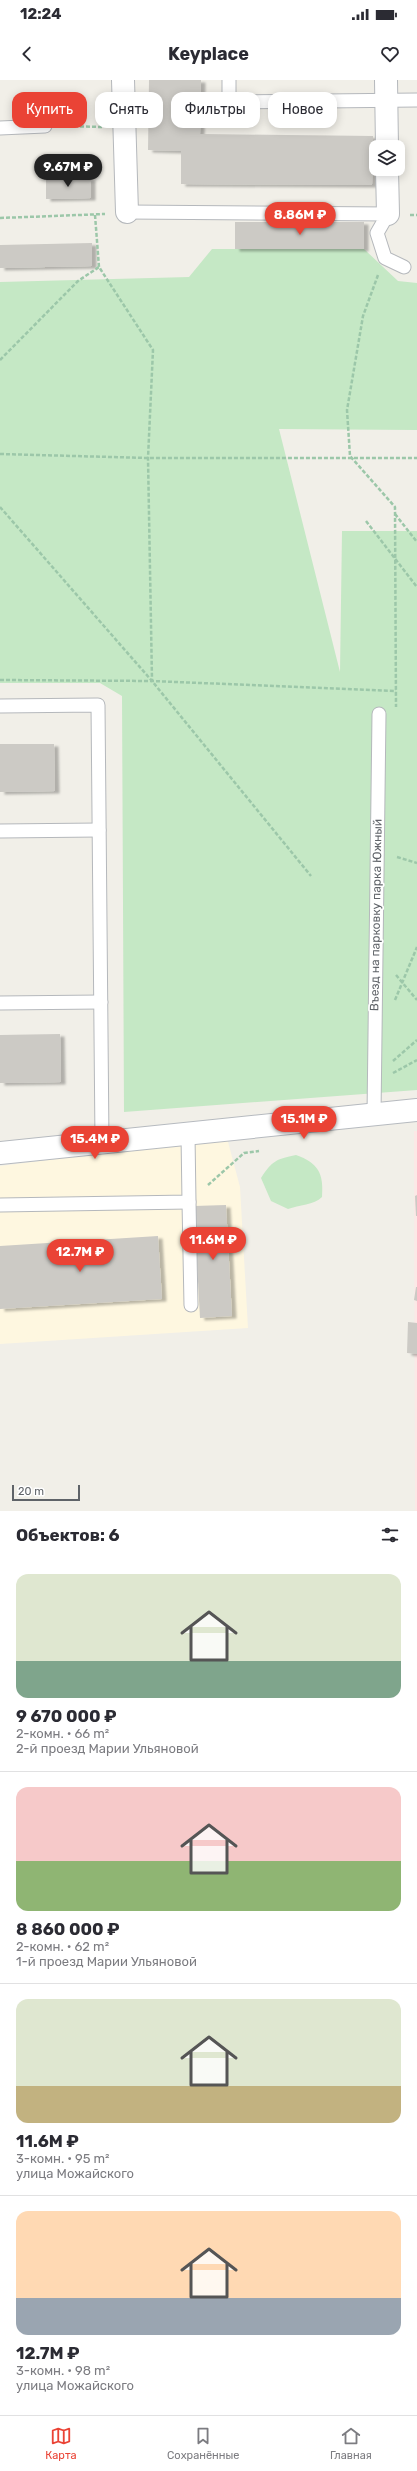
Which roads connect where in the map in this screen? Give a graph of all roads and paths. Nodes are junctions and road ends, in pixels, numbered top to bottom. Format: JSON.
{"nodes":[{"id":1,"x":123,"y":80,"type":"edge"},
{"id":2,"x":229,"y":80,"type":"edge"},
{"id":3,"x":386,"y":90,"type":"edge"},
{"id":4,"x":124,"y":92,"type":"edge"},
{"id":5,"x":417,"y":100,"type":"edge"},
{"id":6,"x":12,"y":127,"type":"edge"},
{"id":7,"x":0,"y":128,"type":"edge"},
{"id":8,"x":125,"y":128,"type":"edge"},
{"id":9,"x":387,"y":140,"type":"edge"},
{"id":10,"x":387,"y":176,"type":"edge"},
{"id":11,"x":127,"y":212,"type":"junction"},
{"id":12,"x":388,"y":214,"type":"junction"},
{"id":13,"x":95,"y":215,"type":"junction"},
{"id":14,"x":0,"y":218,"type":"edge"},
{"id":15,"x":385,"y":258,"type":"junction"},
{"id":16,"x":99,"y":267,"type":"junction"},
{"id":17,"x":404,"y":267,"type":"dead end"},
{"id":18,"x":0,"y":360,"type":"edge"},
{"id":19,"x":0,"y":454,"type":"edge"},
{"id":20,"x":350,"y":456,"type":"junction"},
{"id":21,"x":148,"y":458,"type":"junction"},
{"id":22,"x":417,"y":458,"type":"edge"},
{"id":23,"x":0,"y":507,"type":"edge"},
{"id":24,"x":394,"y":507,"type":"dead end"},
{"id":25,"x":394,"y":514,"type":"dead end"},
{"id":26,"x":366,"y":521,"type":"dead end"},
{"id":27,"x":417,"y":542,"type":"edge"},
{"id":28,"x":417,"y":587,"type":"edge"},
{"id":29,"x":0,"y":680,"type":"edge"},
{"id":30,"x":152,"y":681,"type":"junction"},
{"id":31,"x":396,"y":692,"type":"dead end"},
{"id":32,"x":0,"y":706,"type":"edge"},
{"id":33,"x":379,"y":714,"type":"dead end"},
{"id":34,"x":99,"y":830,"type":"junction"},
{"id":35,"x":0,"y":831,"type":"edge"},
{"id":36,"x":397,"y":857,"type":"dead end"},
{"id":37,"x":417,"y":863,"type":"edge"},
{"id":38,"x":311,"y":876,"type":"dead end"},
{"id":39,"x":417,"y":947,"type":"edge"},
{"id":40,"x":396,"y":974,"type":"dead end"},
{"id":41,"x":402,"y":982,"type":"junction"},
{"id":42,"x":394,"y":1000,"type":"dead end"},
{"id":43,"x":417,"y":1000,"type":"edge"},
{"id":44,"x":101,"y":1002,"type":"junction"},
{"id":45,"x":0,"y":1003,"type":"edge"},
{"id":46,"x":417,"y":1040,"type":"edge"},
{"id":47,"x":417,"y":1060,"type":"edge"},
{"id":48,"x":391,"y":1062,"type":"dead end"},
{"id":49,"x":390,"y":1074,"type":"dead end"},
{"id":50,"x":417,"y":1110,"type":"edge"},
{"id":51,"x":374,"y":1116,"type":"junction"},
{"id":52,"x":188,"y":1135,"type":"junction"},
{"id":53,"x":102,"y":1142,"type":"junction"},
{"id":54,"x":267,"y":1150,"type":"dead end"},
{"id":55,"x":0,"y":1153,"type":"edge"},
{"id":56,"x":189,"y":1202,"type":"junction"},
{"id":57,"x":0,"y":1205,"type":"edge"},
{"id":58,"x":191,"y":1305,"type":"dead end"}],
"edges":[{"from":1,"to":4,"type":"main road"},
{"from":2,"to":3,"type":"lane"},
{"from":3,"to":5,"type":"lane"},
{"from":3,"to":9,"type":"main road"},
{"from":6,"to":7,"type":"lane"},
{"from":8,"to":11,"type":"main road"},
{"from":10,"to":12,"type":"main road"},
{"from":11,"to":12,"type":"lane"},
{"from":11,"to":13,"type":"path"},
{"from":12,"to":15,"type":"lane"},
{"from":13,"to":14,"type":"path"},
{"from":13,"to":16,"type":"path"},
{"from":15,"to":17,"type":"lane"},
{"from":15,"to":20,"type":"path"},
{"from":16,"to":18,"type":"path"},
{"from":16,"to":21,"type":"path"},
{"from":19,"to":21,"type":"path"},
{"from":20,"to":21,"type":"path"},
{"from":20,"to":22,"type":"path"},
{"from":20,"to":24,"type":"path"},
{"from":21,"to":30,"type":"path"},
{"from":23,"to":30,"type":"path"},
{"from":25,"to":27,"type":"path"},
{"from":26,"to":28,"type":"path"},
{"from":29,"to":30,"type":"path"},
{"from":30,"to":31,"type":"path"},
{"from":30,"to":38,"type":"path"},
{"from":32,"to":34,"type":"lane"},
{"from":33,"to":51,"type":"lane","name":"Въезд на парковку парка Южный"},
{"from":34,"to":35,"type":"lane"},
{"from":34,"to":44,"type":"lane"},
{"from":36,"to":37,"type":"path"},
{"from":39,"to":41,"type":"path"},
{"from":40,"to":41,"type":"path"},
{"from":41,"to":42,"type":"path"},
{"from":41,"to":43,"type":"path"},
{"from":44,"to":45,"type":"lane"},
{"from":44,"to":53,"type":"lane"},
{"from":46,"to":48,"type":"path"},
{"from":47,"to":49,"type":"path"},
{"from":50,"to":51,"type":"main road"},
{"from":51,"to":52,"type":"main road"},
{"from":52,"to":53,"type":"main road"},
{"from":52,"to":56,"type":"lane"},
{"from":53,"to":55,"type":"main road"},
{"from":54,"to":56,"type":"path"},
{"from":56,"to":57,"type":"lane"},
{"from":56,"to":58,"type":"lane"}]}
